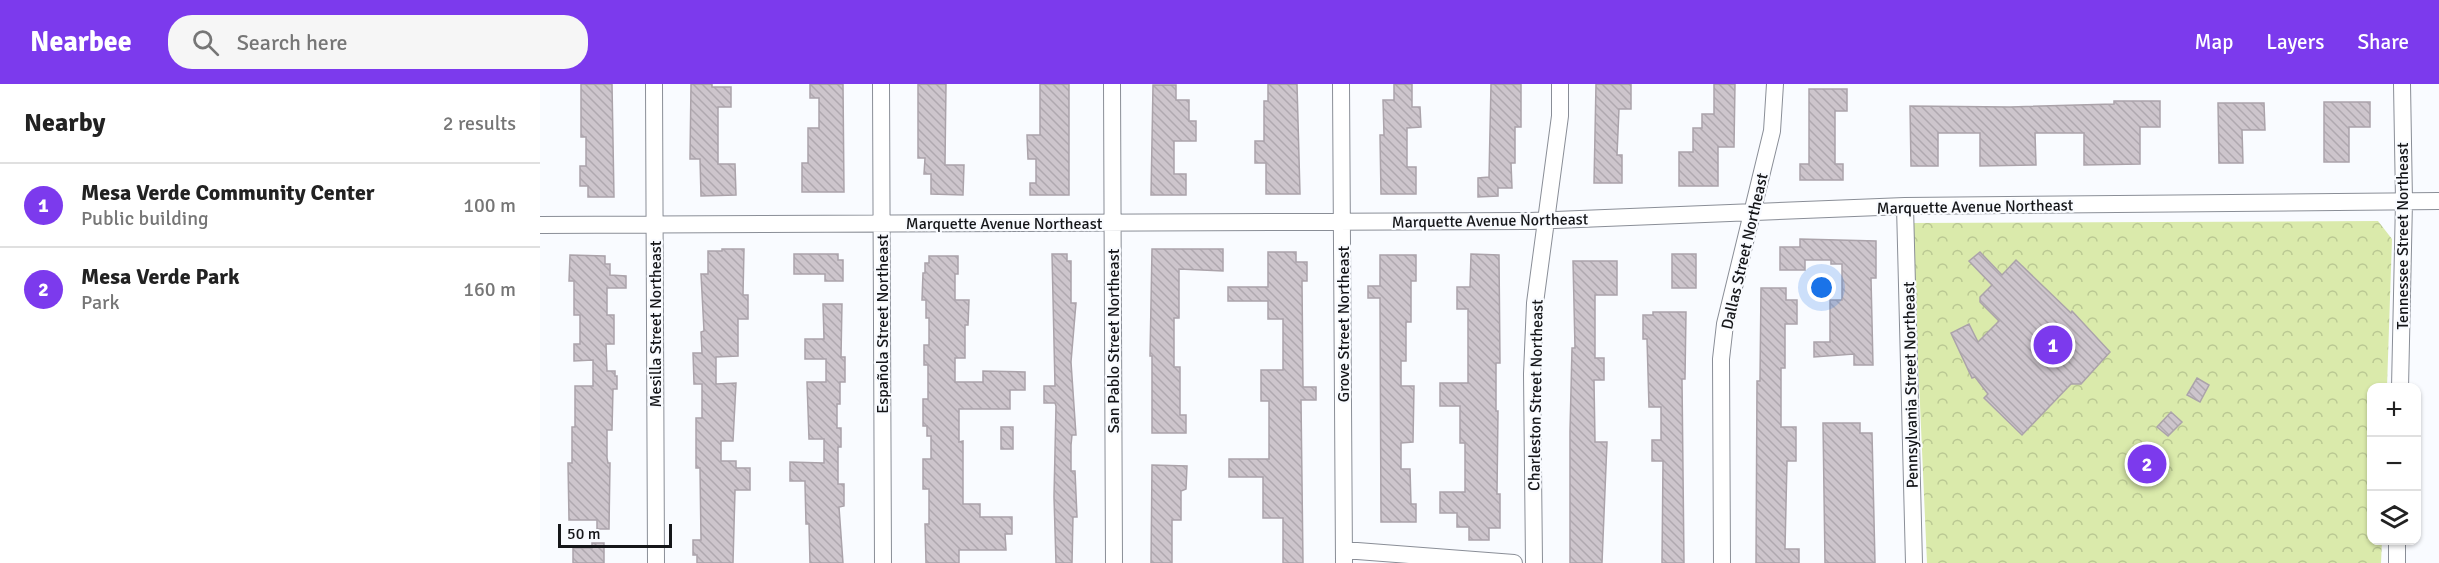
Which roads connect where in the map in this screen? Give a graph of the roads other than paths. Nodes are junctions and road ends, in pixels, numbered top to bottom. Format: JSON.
{"nodes":[{"id":1,"x":654,"y":84,"type":"edge"},
{"id":2,"x":881,"y":84,"type":"edge"},
{"id":3,"x":1112,"y":84,"type":"edge"},
{"id":4,"x":1341,"y":84,"type":"edge"},
{"id":5,"x":1560,"y":84,"type":"edge"},
{"id":6,"x":1775,"y":84,"type":"edge"},
{"id":7,"x":2402,"y":84,"type":"edge"},
{"id":8,"x":2404,"y":201,"type":"junction"},
{"id":9,"x":2439,"y":201,"type":"edge"},
{"id":10,"x":1905,"y":206,"type":"junction"},
{"id":11,"x":1752,"y":212,"type":"junction"},
{"id":12,"x":1546,"y":220,"type":"junction"},
{"id":13,"x":1113,"y":222,"type":"junction"},
{"id":14,"x":1342,"y":222,"type":"junction"},
{"id":15,"x":882,"y":223,"type":"junction"},
{"id":16,"x":540,"y":225,"type":"edge"},
{"id":17,"x":654,"y":225,"type":"junction"},
{"id":18,"x":2400,"y":383,"type":"edge"},
{"id":19,"x":2397,"y":545,"type":"edge"},
{"id":20,"x":1344,"y":557,"type":"edge"},
{"id":21,"x":656,"y":563,"type":"edge"},
{"id":22,"x":883,"y":563,"type":"edge"},
{"id":23,"x":1114,"y":563,"type":"edge"},
{"id":24,"x":1514,"y":563,"type":"edge"},
{"id":25,"x":1534,"y":563,"type":"edge"},
{"id":26,"x":1722,"y":563,"type":"edge"},
{"id":27,"x":1914,"y":563,"type":"edge"},
{"id":28,"x":2397,"y":563,"type":"edge"}],
"edges":[{"from":1,"to":17,"type":"street","name":"Mesilla Street Northeast"},
{"from":2,"to":15,"type":"street","name":"Española Street Northeast"},
{"from":3,"to":13,"type":"street","name":"San Pablo Street Northeast"},
{"from":4,"to":14,"type":"street","name":"Grove Street Northeast"},
{"from":5,"to":12,"type":"street","name":"Charleston Street Northeast"},
{"from":6,"to":11,"type":"street","name":"Dallas Street Northeast"},
{"from":7,"to":8,"type":"street","name":"Tennessee Street Northeast"},
{"from":8,"to":9,"type":"street","name":"Marquette Avenue Northeast"},
{"from":8,"to":10,"type":"street","name":"Marquette Avenue Northeast"},
{"from":8,"to":18,"type":"street","name":"Tennessee Street Northeast"},
{"from":10,"to":11,"type":"street","name":"Marquette Avenue Northeast"},
{"from":10,"to":27,"type":"street","name":"Pennsylvania Street Northeast"},
{"from":11,"to":12,"type":"street","name":"Marquette Avenue Northeast"},
{"from":11,"to":26,"type":"street","name":"Dallas Street Northeast"},
{"from":12,"to":14,"type":"street","name":"Marquette Avenue Northeast"},
{"from":12,"to":25,"type":"street","name":"Charleston Street Northeast"},
{"from":13,"to":14,"type":"street","name":"Marquette Avenue Northeast"},
{"from":13,"to":15,"type":"street","name":"Marquette Avenue Northeast"},
{"from":13,"to":23,"type":"street","name":"San Pablo Street Northeast"},
{"from":14,"to":20,"type":"street","name":"Grove Street Northeast"},
{"from":15,"to":17,"type":"street","name":"Marquette Avenue Northeast"},
{"from":15,"to":22,"type":"street","name":"Española Street Northeast"},
{"from":16,"to":17,"type":"street","name":"Marquette Avenue Northeast"},
{"from":17,"to":21,"type":"street","name":"Mesilla Street Northeast"},
{"from":19,"to":28,"type":"street"},
{"from":20,"to":24,"type":"street"}]}
